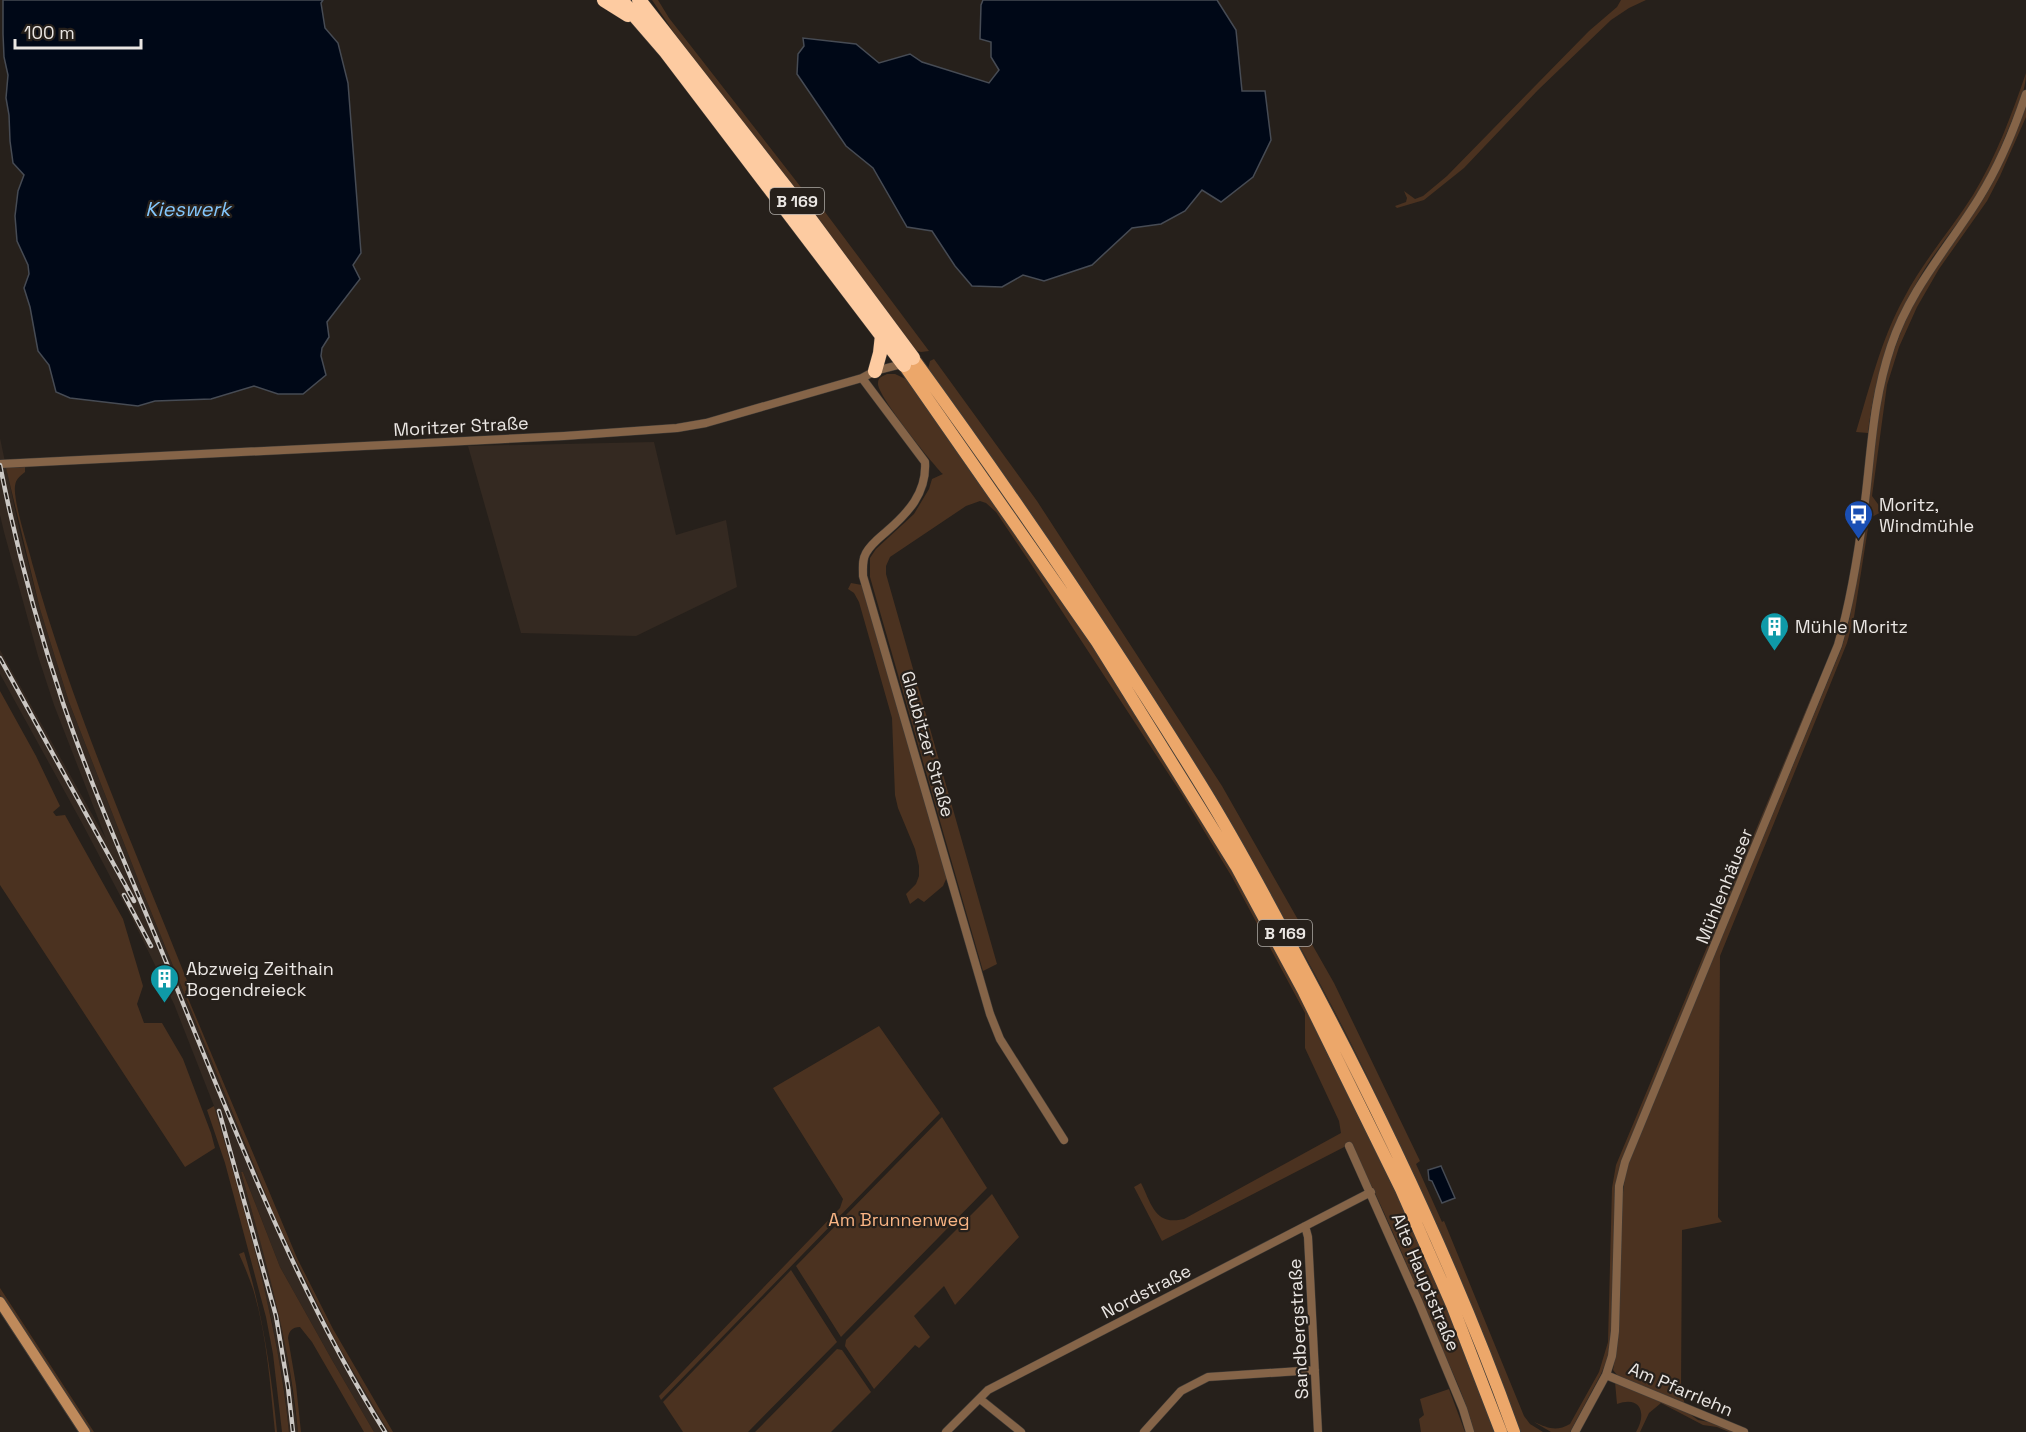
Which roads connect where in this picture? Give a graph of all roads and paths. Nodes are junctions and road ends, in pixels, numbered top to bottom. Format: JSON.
{"nodes":[{"id":1,"x":604,"y":0,"type":"edge"},
{"id":2,"x":621,"y":0,"type":"edge"},
{"id":3,"x":639,"y":0,"type":"edge"},
{"id":4,"x":647,"y":0,"type":"edge"},
{"id":5,"x":658,"y":23,"type":"junction"},
{"id":6,"x":642,"y":24,"type":"junction"},
{"id":7,"x":2026,"y":94,"type":"edge"},
{"id":8,"x":882,"y":335,"type":"junction"},
{"id":9,"x":908,"y":362,"type":"junction"},
{"id":10,"x":875,"y":371,"type":"junction"},
{"id":11,"x":862,"y":378,"type":"junction"},
{"id":12,"x":0,"y":464,"type":"edge"},
{"id":13,"x":1064,"y":1140,"type":"dead end"},
{"id":14,"x":1349,"y":1146,"type":"dead end"},
{"id":15,"x":1371,"y":1192,"type":"junction"},
{"id":16,"x":1305,"y":1226,"type":"junction"},
{"id":17,"x":0,"y":1302,"type":"edge"},
{"id":18,"x":1315,"y":1371,"type":"junction"},
{"id":19,"x":1606,"y":1375,"type":"junction"},
{"id":20,"x":980,"y":1399,"type":"junction"},
{"id":21,"x":85,"y":1432,"type":"edge"},
{"id":22,"x":946,"y":1432,"type":"edge"},
{"id":23,"x":1021,"y":1432,"type":"edge"},
{"id":24,"x":1144,"y":1432,"type":"edge"},
{"id":25,"x":1318,"y":1432,"type":"edge"},
{"id":26,"x":1470,"y":1432,"type":"edge"},
{"id":27,"x":1501,"y":1432,"type":"edge"},
{"id":28,"x":1514,"y":1432,"type":"edge"},
{"id":29,"x":1575,"y":1432,"type":"edge"},
{"id":30,"x":1744,"y":1432,"type":"edge"}],
"edges":[{"from":1,"to":6,"type":"highway","number":"B 169"},
{"from":2,"to":6,"type":"highway","number":"B 169"},
{"from":3,"to":5,"type":"highway","number":"B 169"},
{"from":4,"to":5,"type":"highway","number":"B 169"},
{"from":5,"to":9,"type":"highway","number":"B 169"},
{"from":6,"to":8,"type":"highway","number":"B 169"},
{"from":7,"to":19,"type":"street","name":"Mühlenhäuser"},
{"from":8,"to":9,"type":"highway","number":"B 169"},
{"from":8,"to":10,"type":"highway"},
{"from":9,"to":10,"type":"street","name":"Moritzer Straße"},
{"from":9,"to":27,"type":"main road","number":"B 169"},
{"from":9,"to":28,"type":"main road","number":"B 169"},
{"from":10,"to":11,"type":"street","name":"Moritzer Straße"},
{"from":11,"to":12,"type":"street","name":"Moritzer Straße"},
{"from":11,"to":13,"type":"street","name":"Glaubitzer Straße"},
{"from":14,"to":15,"type":"street","name":"Alte Hauptstraße"},
{"from":15,"to":16,"type":"street","name":"Nordstraße"},
{"from":15,"to":26,"type":"street","name":"Alte Hauptstraße"},
{"from":16,"to":18,"type":"street","name":"Sandbergstraße"},
{"from":16,"to":20,"type":"street","name":"Nordstraße"},
{"from":17,"to":21,"type":"street"},
{"from":18,"to":24,"type":"street"},
{"from":18,"to":25,"type":"street","name":"Sandbergstraße"},
{"from":19,"to":29,"type":"street","name":"Mühlenhäuser"},
{"from":19,"to":30,"type":"street","name":"Am Pfarrlehn"},
{"from":20,"to":22,"type":"street","name":"Nordstraße"},
{"from":20,"to":23,"type":"street"}]}
